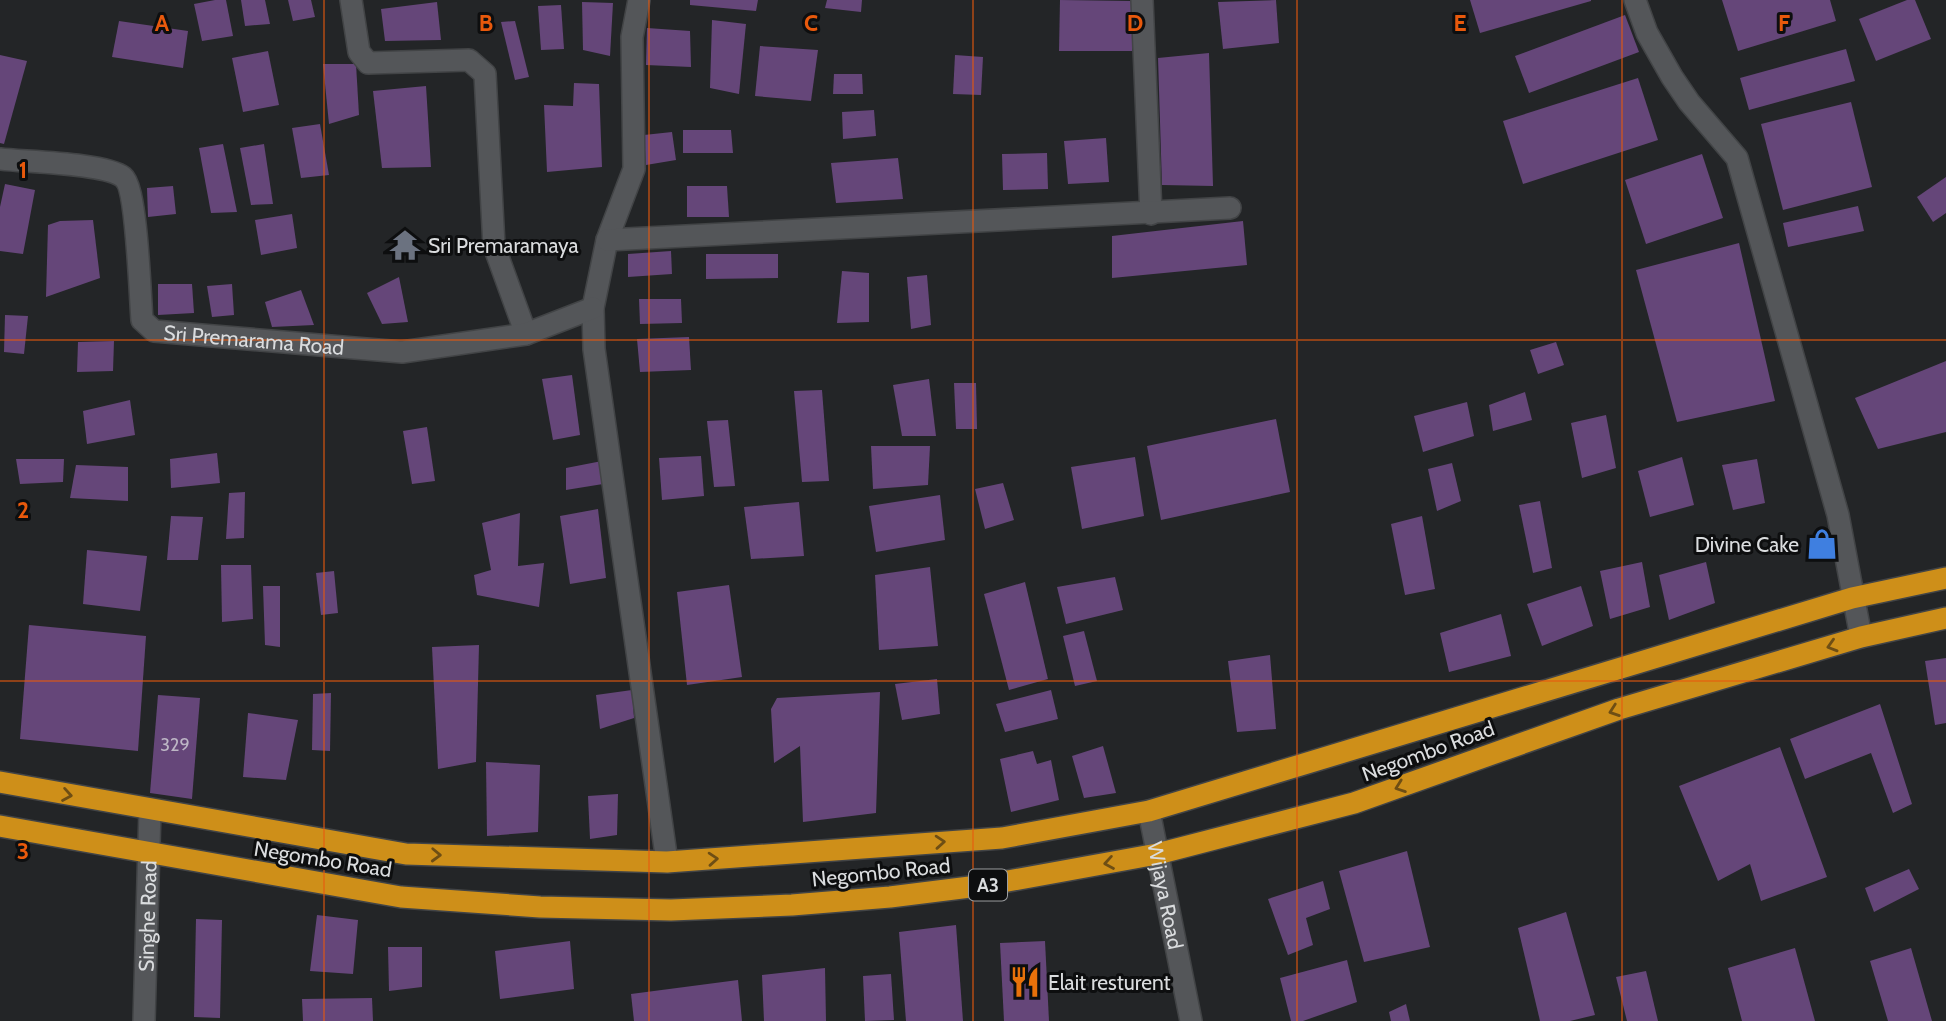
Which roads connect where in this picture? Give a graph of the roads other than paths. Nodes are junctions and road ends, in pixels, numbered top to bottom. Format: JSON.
{"nodes":[{"id":1,"x":351,"y":0,"type":"edge"},
{"id":2,"x":639,"y":0,"type":"edge"},
{"id":3,"x":1142,"y":0,"type":"edge"},
{"id":4,"x":1635,"y":0,"type":"edge"},
{"id":5,"x":0,"y":159,"type":"edge"},
{"id":6,"x":1230,"y":208,"type":"dead end"},
{"id":7,"x":1151,"y":214,"type":"junction"},
{"id":8,"x":607,"y":240,"type":"junction"},
{"id":9,"x":593,"y":308,"type":"junction"},
{"id":10,"x":526,"y":334,"type":"junction"},
{"id":11,"x":1946,"y":579,"type":"edge"},
{"id":12,"x":1852,"y":598,"type":"junction"},
{"id":13,"x":1946,"y":618,"type":"edge"},
{"id":14,"x":1861,"y":637,"type":"junction"},
{"id":15,"x":0,"y":782,"type":"edge"},
{"id":16,"x":150,"y":810,"type":"junction"},
{"id":17,"x":1149,"y":811,"type":"junction"},
{"id":18,"x":0,"y":826,"type":"edge"},
{"id":19,"x":149,"y":854,"type":"junction"},
{"id":20,"x":1157,"y":854,"type":"junction"},
{"id":21,"x":667,"y":862,"type":"junction"},
{"id":22,"x":144,"y":1021,"type":"edge"},
{"id":23,"x":1191,"y":1021,"type":"edge"}],
"edges":[{"from":1,"to":10,"type":"street"},
{"from":2,"to":8,"type":"street"},
{"from":3,"to":7,"type":"street"},
{"from":4,"to":12,"type":"street"},
{"from":5,"to":10,"type":"street","name":"Sri Premarama Road"},
{"from":6,"to":7,"type":"street"},
{"from":7,"to":8,"type":"street"},
{"from":8,"to":9,"type":"street"},
{"from":9,"to":10,"type":"street","name":"Sri Premarama Road"},
{"from":9,"to":21,"type":"street"},
{"from":11,"to":12,"type":"highway","name":"Negombo Road","number":"A3"},
{"from":12,"to":14,"type":"street"},
{"from":12,"to":17,"type":"highway","name":"Negombo Road","number":"A3"},
{"from":13,"to":14,"type":"highway","name":"Negombo Road","number":"A3"},
{"from":14,"to":20,"type":"highway","name":"Negombo Road","number":"A3","one_way":true},
{"from":15,"to":16,"type":"highway","name":"Negombo Road","number":"A3","one_way":true},
{"from":16,"to":19,"type":"street","name":"Singhe Road"},
{"from":16,"to":21,"type":"highway","name":"Negombo Road","number":"A3","one_way":true},
{"from":17,"to":20,"type":"street","name":"Wijaya Road"},
{"from":21,"to":17,"type":"highway","name":"Negombo Road","number":"A3","one_way":true},
{"from":18,"to":19,"type":"highway","name":"Negombo Road","number":"A3"},
{"from":20,"to":19,"type":"highway","name":"Negombo Road","number":"A3","one_way":true},
{"from":19,"to":22,"type":"street","name":"Singhe Road"},
{"from":20,"to":23,"type":"street","name":"Wijaya Road"}]}
